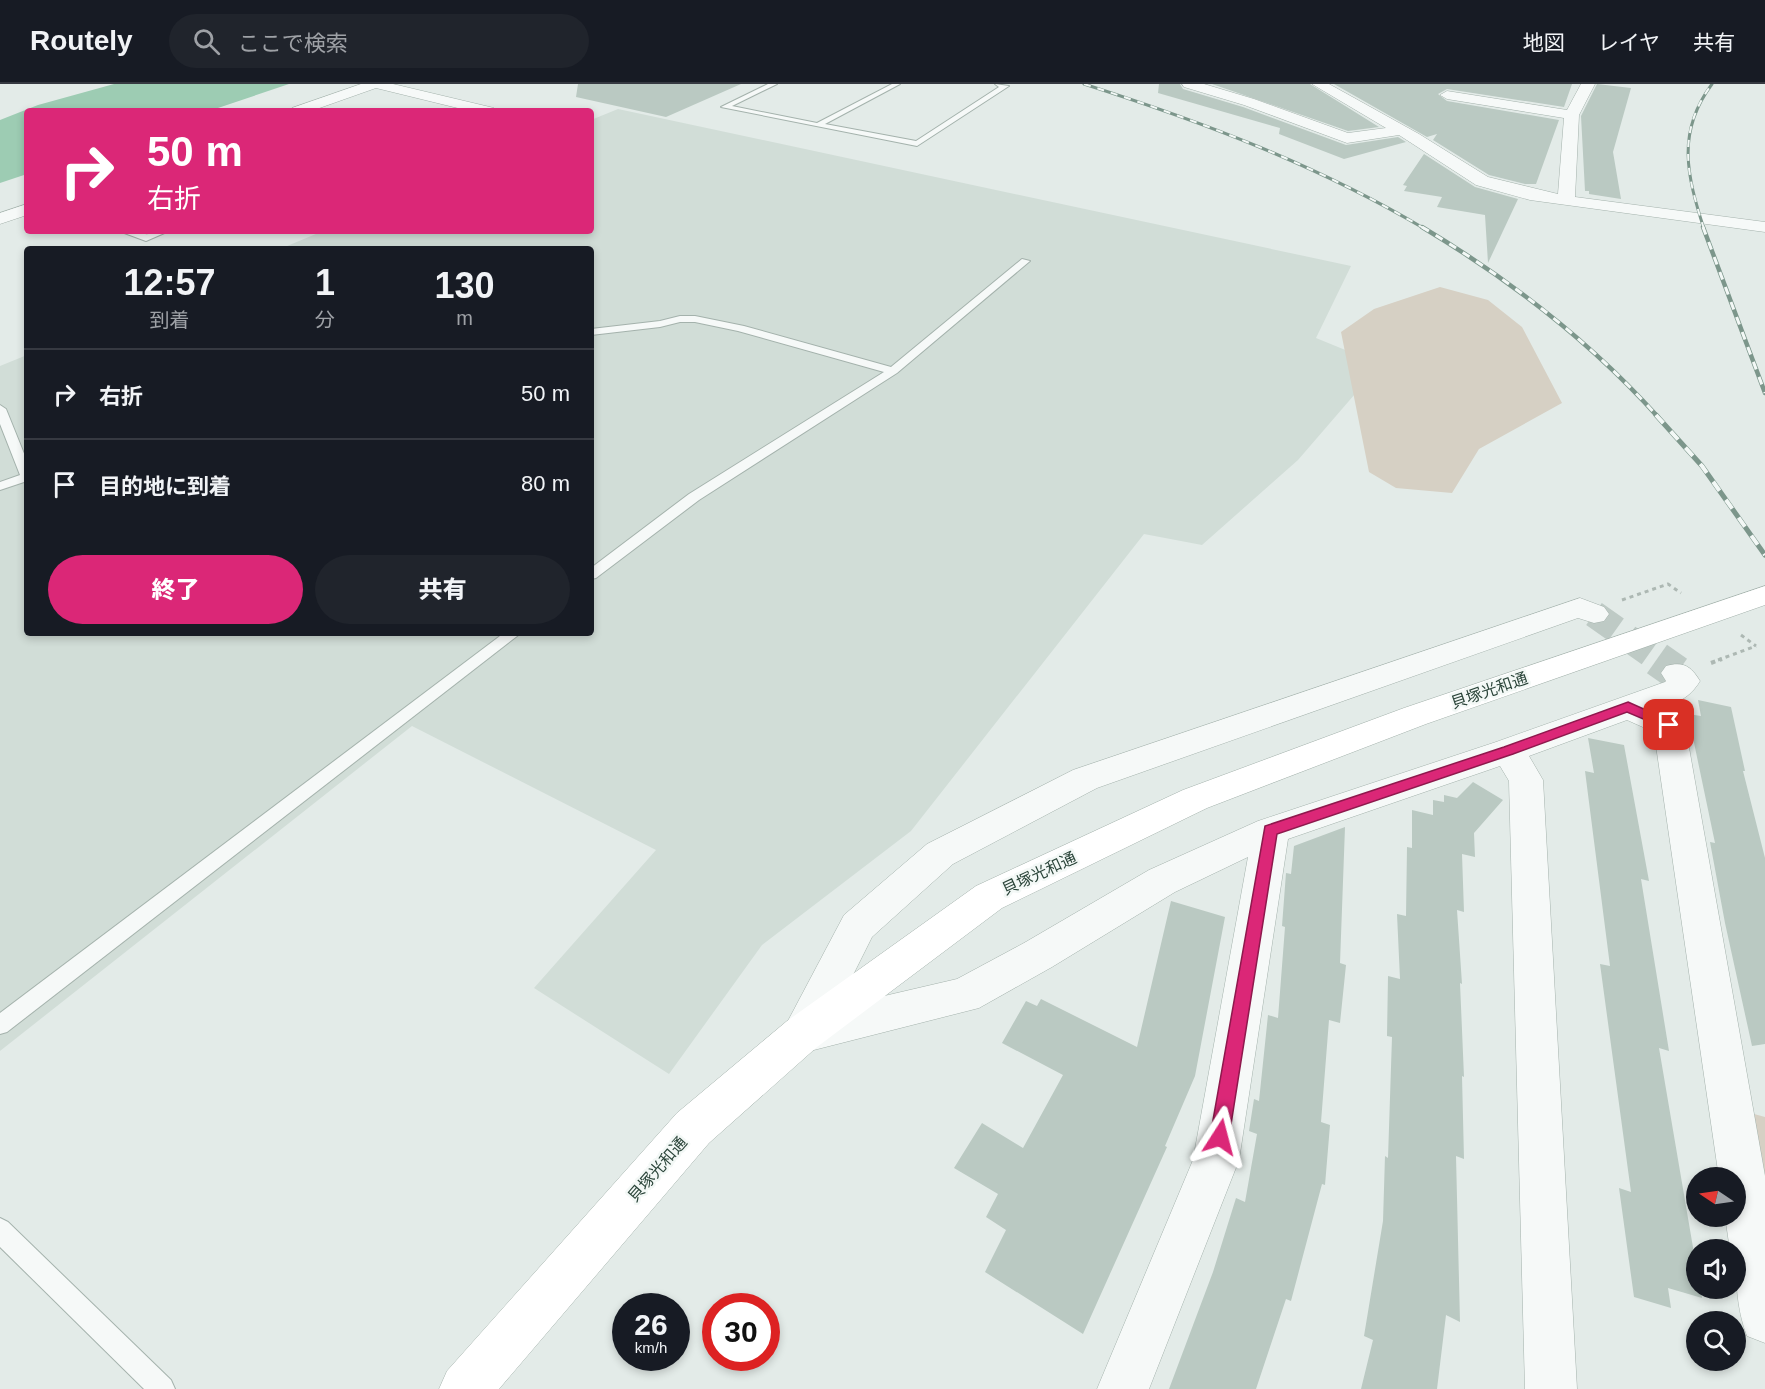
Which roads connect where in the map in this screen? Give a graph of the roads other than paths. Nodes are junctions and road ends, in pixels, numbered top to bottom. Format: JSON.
{"nodes":[{"id":1,"x":375,"y":84,"type":"edge"},
{"id":2,"x":774,"y":84,"type":"edge"},
{"id":3,"x":897,"y":84,"type":"edge"},
{"id":4,"x":998,"y":84,"type":"edge"},
{"id":5,"x":1189,"y":84,"type":"edge"},
{"id":6,"x":1319,"y":84,"type":"edge"},
{"id":7,"x":1588,"y":84,"type":"edge"},
{"id":8,"x":1216,"y":87,"type":"edge"},
{"id":9,"x":1448,"y":94,"type":"edge"},
{"id":10,"x":306,"y":108,"type":"edge"},
{"id":11,"x":476,"y":108,"type":"edge"},
{"id":12,"x":1572,"y":115,"type":"junction"},
{"id":13,"x":818,"y":125,"type":"junction"},
{"id":14,"x":1412,"y":132,"type":"junction"},
{"id":15,"x":1566,"y":201,"type":"junction"},
{"id":16,"x":24,"y":210,"type":"edge"},
{"id":17,"x":0,"y":219,"type":"edge"},
{"id":18,"x":1765,"y":227,"type":"edge"},
{"id":19,"x":133,"y":234,"type":"edge"},
{"id":20,"x":156,"y":234,"type":"edge"},
{"id":21,"x":1025,"y":261,"type":"dead end"},
{"id":22,"x":594,"y":332,"type":"edge"},
{"id":23,"x":893,"y":371,"type":"junction"},
{"id":24,"x":0,"y":409,"type":"edge"},
{"id":25,"x":24,"y":469,"type":"edge"},
{"id":26,"x":24,"y":478,"type":"edge"},
{"id":27,"x":0,"y":486,"type":"edge"},
{"id":28,"x":594,"y":573,"type":"edge"},
{"id":29,"x":1762,"y":595,"type":"edge"},
{"id":30,"x":1606,"y":608,"type":"tunnel mouth"},
{"id":31,"x":510,"y":636,"type":"edge"},
{"id":32,"x":1690,"y":669,"type":"road end"},
{"id":33,"x":1628,"y":707,"type":"junction"},
{"id":34,"x":1508,"y":751,"type":"junction"},
{"id":35,"x":1271,"y":831,"type":"junction"},
{"id":36,"x":0,"y":1026,"type":"edge"},
{"id":37,"x":802,"y":1034,"type":"junction"},
{"id":38,"x":0,"y":1230,"type":"edge"},
{"id":39,"x":1765,"y":1318,"type":"edge"},
{"id":40,"x":162,"y":1389,"type":"edge"},
{"id":41,"x":465,"y":1389,"type":"edge"},
{"id":42,"x":1123,"y":1389,"type":"edge"},
{"id":43,"x":1551,"y":1389,"type":"edge"}],
"edges":[{"from":1,"to":10,"type":"street"},
{"from":1,"to":11,"type":"street"},
{"from":2,"to":13,"type":"lane"},
{"from":3,"to":13,"type":"lane"},
{"from":4,"to":13,"type":"lane"},
{"from":5,"to":8,"type":"street"},
{"from":6,"to":14,"type":"street"},
{"from":7,"to":12,"type":"street"},
{"from":8,"to":14,"type":"street"},
{"from":9,"to":12,"type":"street"},
{"from":12,"to":15,"type":"street"},
{"from":14,"to":15,"type":"street"},
{"from":15,"to":18,"type":"street"},
{"from":16,"to":17,"type":"street"},
{"from":19,"to":20,"type":"lane"},
{"from":21,"to":23,"type":"lane"},
{"from":22,"to":23,"type":"lane"},
{"from":23,"to":28,"type":"lane"},
{"from":24,"to":25,"type":"lane"},
{"from":26,"to":27,"type":"lane"},
{"from":29,"to":37,"type":"street","name":"貝塚光和通"},
{"from":30,"to":37,"type":"street"},
{"from":31,"to":36,"type":"lane"},
{"from":32,"to":33,"type":"street"},
{"from":33,"to":34,"type":"street"},
{"from":33,"to":39,"type":"street"},
{"from":34,"to":35,"type":"street"},
{"from":34,"to":43,"type":"street"},
{"from":35,"to":37,"type":"street"},
{"from":35,"to":42,"type":"street"},
{"from":37,"to":41,"type":"street","name":"貝塚光和通"},
{"from":38,"to":40,"type":"lane"}]}
